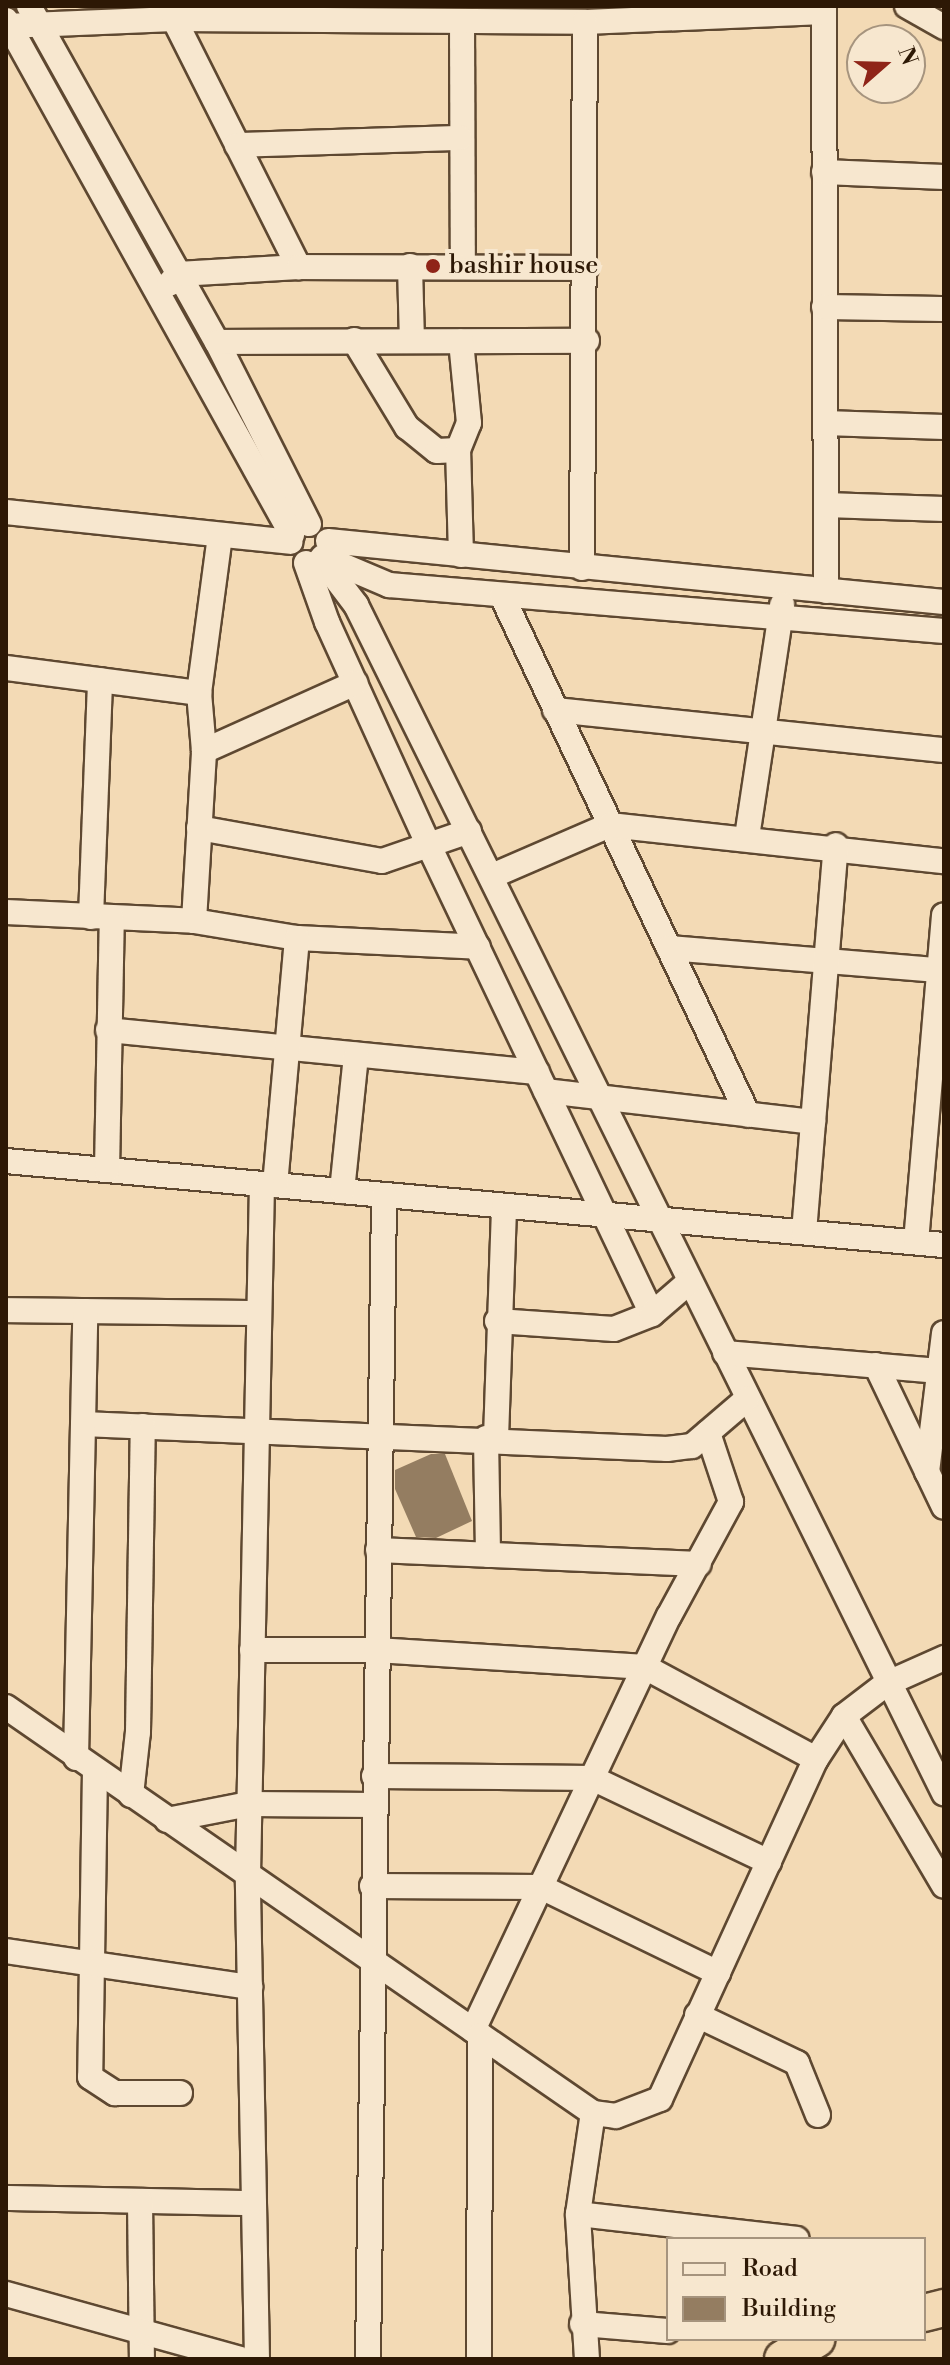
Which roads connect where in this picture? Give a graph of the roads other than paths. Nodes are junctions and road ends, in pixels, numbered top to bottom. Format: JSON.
{"nodes":[{"id":1,"x":907,"y":6,"type":"edge"},
{"id":2,"x":824,"y":9,"type":"edge"},
{"id":3,"x":34,"y":14,"type":"edge"},
{"id":4,"x":493,"y":14,"type":"edge"},
{"id":5,"x":174,"y":19,"type":"junction"},
{"id":6,"x":462,"y":21,"type":"junction"},
{"id":7,"x":585,"y":22,"type":"junction"},
{"id":8,"x":7,"y":24,"type":"edge"},
{"id":9,"x":944,"y":27,"type":"edge"},
{"id":10,"x":460,"y":138,"type":"junction"},
{"id":11,"x":237,"y":145,"type":"junction"},
{"id":12,"x":824,"y":172,"type":"junction"},
{"id":13,"x":944,"y":177,"type":"edge"},
{"id":14,"x":410,"y":266,"type":"junction"},
{"id":15,"x":463,"y":266,"type":"junction"},
{"id":16,"x":299,"y":267,"type":"junction"},
{"id":17,"x":586,"y":268,"type":"junction"},
{"id":18,"x":178,"y":274,"type":"junction"},
{"id":19,"x":158,"y":295,"type":"junction"},
{"id":20,"x":824,"y":307,"type":"junction"},
{"id":21,"x":944,"y":309,"type":"edge"},
{"id":22,"x":354,"y":340,"type":"junction"},
{"id":23,"x":412,"y":340,"type":"junction"},
{"id":24,"x":461,"y":341,"type":"junction"},
{"id":25,"x":587,"y":341,"type":"junction"},
{"id":26,"x":217,"y":342,"type":"junction"},
{"id":27,"x":825,"y":423,"type":"junction"},
{"id":28,"x":944,"y":427,"type":"edge"},
{"id":29,"x":458,"y":450,"type":"junction"},
{"id":30,"x":826,"y":505,"type":"junction"},
{"id":31,"x":944,"y":509,"type":"edge"},
{"id":32,"x":6,"y":512,"type":"edge"},
{"id":33,"x":297,"y":534,"type":"junction"},
{"id":34,"x":220,"y":535,"type":"junction"},
{"id":35,"x":320,"y":555,"type":"junction"},
{"id":36,"x":461,"y":555,"type":"junction"},
{"id":37,"x":582,"y":568,"type":"junction"},
{"id":38,"x":786,"y":587,"type":"junction"},
{"id":39,"x":826,"y":591,"type":"junction"},
{"id":40,"x":502,"y":596,"type":"junction"},
{"id":41,"x":944,"y":602,"type":"edge"},
{"id":42,"x":779,"y":620,"type":"junction"},
{"id":43,"x":944,"y":631,"type":"edge"},
{"id":44,"x":6,"y":668,"type":"edge"},
{"id":45,"x":100,"y":680,"type":"junction"},
{"id":46,"x":355,"y":683,"type":"junction"},
{"id":47,"x":199,"y":693,"type":"junction"},
{"id":48,"x":555,"y":710,"type":"junction"},
{"id":49,"x":763,"y":731,"type":"junction"},
{"id":50,"x":944,"y":750,"type":"edge"},
{"id":51,"x":204,"y":751,"type":"junction"},
{"id":52,"x":610,"y":825,"type":"junction"},
{"id":53,"x":199,"y":828,"type":"junction"},
{"id":54,"x":469,"y":831,"type":"junction"},
{"id":55,"x":747,"y":837,"type":"junction"},
{"id":56,"x":836,"y":845,"type":"junction"},
{"id":57,"x":430,"y":848,"type":"junction"},
{"id":58,"x":944,"y":861,"type":"edge"},
{"id":59,"x":492,"y":876,"type":"junction"},
{"id":60,"x":6,"y":912,"type":"edge"},
{"id":61,"x":944,"y":915,"type":"edge"},
{"id":62,"x":101,"y":917,"type":"junction"},
{"id":63,"x":194,"y":921,"type":"junction"},
{"id":64,"x":944,"y":925,"type":"edge"},
{"id":65,"x":297,"y":938,"type":"junction"},
{"id":66,"x":478,"y":947,"type":"junction"},
{"id":67,"x":669,"y":948,"type":"junction"},
{"id":68,"x":827,"y":960,"type":"junction"},
{"id":69,"x":938,"y":970,"type":"junction"},
{"id":70,"x":554,"y":1004,"type":"junction"},
{"id":71,"x":513,"y":1020,"type":"junction"},
{"id":72,"x":108,"y":1030,"type":"junction"},
{"id":73,"x":938,"y":1043,"type":"edge"},
{"id":74,"x":287,"y":1048,"type":"junction"},
{"id":75,"x":356,"y":1055,"type":"junction"},
{"id":76,"x":542,"y":1081,"type":"junction"},
{"id":77,"x":600,"y":1097,"type":"junction"},
{"id":78,"x":748,"y":1115,"type":"junction"},
{"id":79,"x":813,"y":1122,"type":"junction"},
{"id":80,"x":6,"y":1161,"type":"edge"},
{"id":81,"x":107,"y":1170,"type":"junction"},
{"id":82,"x":268,"y":1185,"type":"junction"},
{"id":83,"x":342,"y":1191,"type":"junction"},
{"id":84,"x":384,"y":1195,"type":"junction"},
{"id":85,"x":504,"y":1206,"type":"junction"},
{"id":86,"x":608,"y":1215,"type":"junction"},
{"id":87,"x":662,"y":1220,"type":"junction"},
{"id":88,"x":804,"y":1232,"type":"junction"},
{"id":89,"x":916,"y":1242,"type":"junction"},
{"id":90,"x":944,"y":1245,"type":"edge"},
{"id":91,"x":689,"y":1282,"type":"junction"},
{"id":92,"x":6,"y":1310,"type":"edge"},
{"id":93,"x":85,"y":1311,"type":"junction"},
{"id":94,"x":259,"y":1313,"type":"junction"},
{"id":95,"x":652,"y":1314,"type":"junction"},
{"id":96,"x":497,"y":1321,"type":"junction"},
{"id":97,"x":944,"y":1333,"type":"edge"},
{"id":98,"x":725,"y":1353,"type":"junction"},
{"id":99,"x":876,"y":1365,"type":"junction"},
{"id":100,"x":939,"y":1371,"type":"junction"},
{"id":101,"x":747,"y":1399,"type":"junction"},
{"id":102,"x":83,"y":1424,"type":"junction"},
{"id":103,"x":143,"y":1426,"type":"junction"},
{"id":104,"x":257,"y":1430,"type":"junction"},
{"id":105,"x":708,"y":1433,"type":"junction"},
{"id":106,"x":380,"y":1435,"type":"junction"},
{"id":107,"x":491,"y":1438,"type":"junction"},
{"id":108,"x":927,"y":1472,"type":"junction"},
{"id":109,"x":944,"y":1507,"type":"edge"},
{"id":110,"x":378,"y":1550,"type":"junction"},
{"id":111,"x":488,"y":1555,"type":"junction"},
{"id":112,"x":699,"y":1564,"type":"junction"},
{"id":113,"x":252,"y":1650,"type":"junction"},
{"id":114,"x":376,"y":1650,"type":"junction"},
{"id":115,"x":944,"y":1658,"type":"edge"},
{"id":116,"x":645,"y":1667,"type":"junction"},
{"id":117,"x":886,"y":1684,"type":"junction"},
{"id":118,"x":6,"y":1707,"type":"edge"},
{"id":119,"x":844,"y":1716,"type":"junction"},
{"id":120,"x":816,"y":1759,"type":"junction"},
{"id":121,"x":85,"y":1764,"type":"junction"},
{"id":122,"x":374,"y":1776,"type":"junction"},
{"id":123,"x":592,"y":1778,"type":"junction"},
{"id":124,"x":944,"y":1793,"type":"edge"},
{"id":125,"x":131,"y":1795,"type":"junction"},
{"id":126,"x":249,"y":1804,"type":"junction"},
{"id":127,"x":374,"y":1805,"type":"junction"},
{"id":128,"x":167,"y":1820,"type":"junction"},
{"id":129,"x":769,"y":1862,"type":"junction"},
{"id":130,"x":248,"y":1875,"type":"junction"},
{"id":131,"x":372,"y":1886,"type":"junction"},
{"id":132,"x":944,"y":1886,"type":"edge"},
{"id":133,"x":541,"y":1887,"type":"junction"},
{"id":134,"x":6,"y":1951,"type":"edge"},
{"id":135,"x":371,"y":1960,"type":"junction"},
{"id":136,"x":92,"y":1964,"type":"junction"},
{"id":137,"x":718,"y":1973,"type":"junction"},
{"id":138,"x":250,"y":1987,"type":"junction"},
{"id":139,"x":697,"y":2015,"type":"junction"},
{"id":140,"x":476,"y":2033,"type":"junction"},
{"id":141,"x":180,"y":2093,"type":"dead end"},
{"id":142,"x":593,"y":2113,"type":"junction"},
{"id":143,"x":818,"y":2115,"type":"dead end"},
{"id":144,"x":6,"y":2198,"type":"edge"},
{"id":145,"x":140,"y":2201,"type":"junction"},
{"id":146,"x":254,"y":2203,"type":"junction"},
{"id":147,"x":578,"y":2214,"type":"junction"},
{"id":148,"x":779,"y":2237,"type":"edge"},
{"id":149,"x":6,"y":2294,"type":"edge"},
{"id":150,"x":582,"y":2324,"type":"junction"},
{"id":151,"x":141,"y":2331,"type":"junction"},
{"id":152,"x":666,"y":2331,"type":"edge"},
{"id":153,"x":813,"y":2341,"type":"edge"},
{"id":154,"x":142,"y":2359,"type":"edge"},
{"id":155,"x":240,"y":2359,"type":"edge"},
{"id":156,"x":257,"y":2359,"type":"edge"},
{"id":157,"x":368,"y":2359,"type":"edge"},
{"id":158,"x":479,"y":2359,"type":"edge"},
{"id":159,"x":587,"y":2359,"type":"edge"},
{"id":160,"x":783,"y":2359,"type":"edge"}],
"edges":[{"from":1,"to":9,"type":"street"},
{"from":2,"to":7,"type":"street"},
{"from":2,"to":12,"type":"street"},
{"from":3,"to":5,"type":"street"},
{"from":3,"to":8,"type":"street"},
{"from":3,"to":18,"type":"street"},
{"from":4,"to":6,"type":"street"},
{"from":4,"to":7,"type":"street"},
{"from":5,"to":6,"type":"street"},
{"from":5,"to":11,"type":"street"},
{"from":6,"to":10,"type":"street"},
{"from":7,"to":17,"type":"street"},
{"from":8,"to":19,"type":"street"},
{"from":10,"to":11,"type":"street"},
{"from":10,"to":15,"type":"street"},
{"from":11,"to":16,"type":"street"},
{"from":12,"to":13,"type":"street"},
{"from":12,"to":20,"type":"street"},
{"from":14,"to":15,"type":"street"},
{"from":14,"to":16,"type":"street"},
{"from":14,"to":23,"type":"street"},
{"from":15,"to":17,"type":"street"},
{"from":16,"to":18,"type":"street"},
{"from":17,"to":25,"type":"street"},
{"from":18,"to":19,"type":"street"},
{"from":18,"to":26,"type":"street"},
{"from":19,"to":33,"type":"street"},
{"from":20,"to":21,"type":"street"},
{"from":20,"to":27,"type":"street"},
{"from":22,"to":23,"type":"street"},
{"from":22,"to":26,"type":"street"},
{"from":22,"to":29,"type":"street"},
{"from":23,"to":24,"type":"street"},
{"from":24,"to":25,"type":"street"},
{"from":24,"to":29,"type":"street"},
{"from":25,"to":37,"type":"street"},
{"from":26,"to":33,"type":"street"},
{"from":27,"to":28,"type":"street"},
{"from":27,"to":30,"type":"street"},
{"from":29,"to":36,"type":"street"},
{"from":30,"to":31,"type":"street"},
{"from":30,"to":39,"type":"street"},
{"from":32,"to":34,"type":"street"},
{"from":33,"to":34,"type":"street"},
{"from":33,"to":35,"type":"street"},
{"from":33,"to":35,"type":"street"},
{"from":34,"to":47,"type":"street"},
{"from":35,"to":36,"type":"street"},
{"from":35,"to":40,"type":"street"},
{"from":35,"to":46,"type":"street"},
{"from":35,"to":54,"type":"street"},
{"from":36,"to":37,"type":"street"},
{"from":37,"to":38,"type":"street"},
{"from":38,"to":39,"type":"street"},
{"from":38,"to":42,"type":"street"},
{"from":39,"to":41,"type":"street"},
{"from":40,"to":42,"type":"street"},
{"from":40,"to":48,"type":"street"},
{"from":42,"to":43,"type":"street"},
{"from":42,"to":49,"type":"street"},
{"from":44,"to":45,"type":"street"},
{"from":45,"to":47,"type":"street"},
{"from":45,"to":62,"type":"street"},
{"from":46,"to":51,"type":"street"},
{"from":46,"to":57,"type":"street"},
{"from":47,"to":51,"type":"street"},
{"from":48,"to":49,"type":"street"},
{"from":48,"to":52,"type":"street"},
{"from":49,"to":50,"type":"street"},
{"from":49,"to":55,"type":"street"},
{"from":51,"to":53,"type":"street"},
{"from":52,"to":55,"type":"street"},
{"from":52,"to":59,"type":"street"},
{"from":52,"to":67,"type":"street"},
{"from":53,"to":57,"type":"street"},
{"from":53,"to":63,"type":"street"},
{"from":54,"to":57,"type":"street"},
{"from":54,"to":59,"type":"street"},
{"from":55,"to":56,"type":"street"},
{"from":56,"to":58,"type":"street"},
{"from":56,"to":68,"type":"street"},
{"from":57,"to":66,"type":"street"},
{"from":59,"to":70,"type":"street"},
{"from":60,"to":62,"type":"street"},
{"from":61,"to":64,"type":"street"},
{"from":62,"to":63,"type":"street"},
{"from":62,"to":72,"type":"street"},
{"from":63,"to":65,"type":"street"},
{"from":64,"to":69,"type":"street"},
{"from":65,"to":66,"type":"street"},
{"from":65,"to":74,"type":"street"},
{"from":66,"to":71,"type":"street"},
{"from":67,"to":68,"type":"street"},
{"from":67,"to":78,"type":"street"},
{"from":68,"to":69,"type":"street"},
{"from":68,"to":79,"type":"street"},
{"from":69,"to":73,"type":"street"},
{"from":70,"to":71,"type":"street"},
{"from":70,"to":77,"type":"street"},
{"from":71,"to":76,"type":"street"},
{"from":72,"to":74,"type":"street"},
{"from":72,"to":81,"type":"street"},
{"from":73,"to":89,"type":"street"},
{"from":74,"to":75,"type":"street"},
{"from":74,"to":82,"type":"street"},
{"from":75,"to":76,"type":"street"},
{"from":75,"to":83,"type":"street"},
{"from":76,"to":77,"type":"street"},
{"from":76,"to":86,"type":"street"},
{"from":77,"to":78,"type":"street"},
{"from":77,"to":87,"type":"street"},
{"from":78,"to":79,"type":"street"},
{"from":79,"to":88,"type":"street"},
{"from":80,"to":81,"type":"street"},
{"from":81,"to":82,"type":"street"},
{"from":82,"to":83,"type":"street"},
{"from":82,"to":94,"type":"street"},
{"from":83,"to":84,"type":"street"},
{"from":84,"to":85,"type":"street"},
{"from":84,"to":106,"type":"street"},
{"from":85,"to":86,"type":"street"},
{"from":85,"to":96,"type":"street"},
{"from":86,"to":87,"type":"street"},
{"from":86,"to":95,"type":"street"},
{"from":87,"to":88,"type":"street"},
{"from":87,"to":91,"type":"street"},
{"from":88,"to":89,"type":"street"},
{"from":89,"to":90,"type":"street"},
{"from":91,"to":95,"type":"street"},
{"from":91,"to":98,"type":"street"},
{"from":92,"to":93,"type":"street"},
{"from":93,"to":94,"type":"street"},
{"from":93,"to":102,"type":"street"},
{"from":94,"to":104,"type":"street"},
{"from":95,"to":96,"type":"street"},
{"from":96,"to":107,"type":"street"},
{"from":97,"to":100,"type":"street"},
{"from":98,"to":99,"type":"street"},
{"from":98,"to":101,"type":"street"},
{"from":99,"to":100,"type":"street"},
{"from":99,"to":108,"type":"street"},
{"from":100,"to":108,"type":"street"},
{"from":101,"to":105,"type":"street"},
{"from":101,"to":117,"type":"street"},
{"from":102,"to":103,"type":"street"},
{"from":102,"to":121,"type":"street"},
{"from":103,"to":104,"type":"street"},
{"from":103,"to":125,"type":"street"},
{"from":104,"to":106,"type":"street"},
{"from":104,"to":113,"type":"street"},
{"from":105,"to":107,"type":"street"},
{"from":105,"to":112,"type":"street"},
{"from":106,"to":107,"type":"street"},
{"from":106,"to":110,"type":"street"},
{"from":107,"to":111,"type":"street"},
{"from":108,"to":109,"type":"street"},
{"from":110,"to":111,"type":"street"},
{"from":110,"to":114,"type":"street"},
{"from":111,"to":112,"type":"street"},
{"from":112,"to":116,"type":"street"},
{"from":113,"to":114,"type":"street"},
{"from":113,"to":126,"type":"street"},
{"from":114,"to":116,"type":"street"},
{"from":114,"to":122,"type":"street"},
{"from":115,"to":117,"type":"street"},
{"from":116,"to":120,"type":"street"},
{"from":116,"to":123,"type":"street"},
{"from":117,"to":119,"type":"street"},
{"from":117,"to":124,"type":"street"},
{"from":118,"to":121,"type":"street"},
{"from":119,"to":120,"type":"street"},
{"from":119,"to":132,"type":"street"},
{"from":120,"to":129,"type":"street"},
{"from":121,"to":125,"type":"street"},
{"from":121,"to":136,"type":"street"},
{"from":122,"to":123,"type":"street"},
{"from":122,"to":127,"type":"street"},
{"from":123,"to":129,"type":"street"},
{"from":123,"to":133,"type":"street"},
{"from":125,"to":128,"type":"street"},
{"from":126,"to":127,"type":"street"},
{"from":126,"to":128,"type":"street"},
{"from":126,"to":130,"type":"street"},
{"from":127,"to":131,"type":"street"},
{"from":128,"to":130,"type":"street"},
{"from":129,"to":137,"type":"street"},
{"from":130,"to":135,"type":"street"},
{"from":130,"to":138,"type":"street"},
{"from":131,"to":133,"type":"street"},
{"from":131,"to":135,"type":"street"},
{"from":133,"to":137,"type":"street"},
{"from":133,"to":140,"type":"street"},
{"from":134,"to":136,"type":"street"},
{"from":135,"to":140,"type":"street"},
{"from":135,"to":157,"type":"street"},
{"from":136,"to":138,"type":"street"},
{"from":136,"to":141,"type":"street"},
{"from":137,"to":139,"type":"street"},
{"from":138,"to":146,"type":"street"},
{"from":139,"to":142,"type":"street"},
{"from":139,"to":143,"type":"street"},
{"from":140,"to":142,"type":"street"},
{"from":140,"to":158,"type":"street"},
{"from":142,"to":147,"type":"street"},
{"from":144,"to":145,"type":"street"},
{"from":145,"to":146,"type":"street"},
{"from":145,"to":151,"type":"street"},
{"from":146,"to":156,"type":"street"},
{"from":147,"to":148,"type":"street"},
{"from":147,"to":150,"type":"street"},
{"from":149,"to":151,"type":"street"},
{"from":150,"to":152,"type":"street"},
{"from":150,"to":159,"type":"street"},
{"from":151,"to":154,"type":"street"},
{"from":151,"to":155,"type":"street"},
{"from":153,"to":160,"type":"highway"}]}
